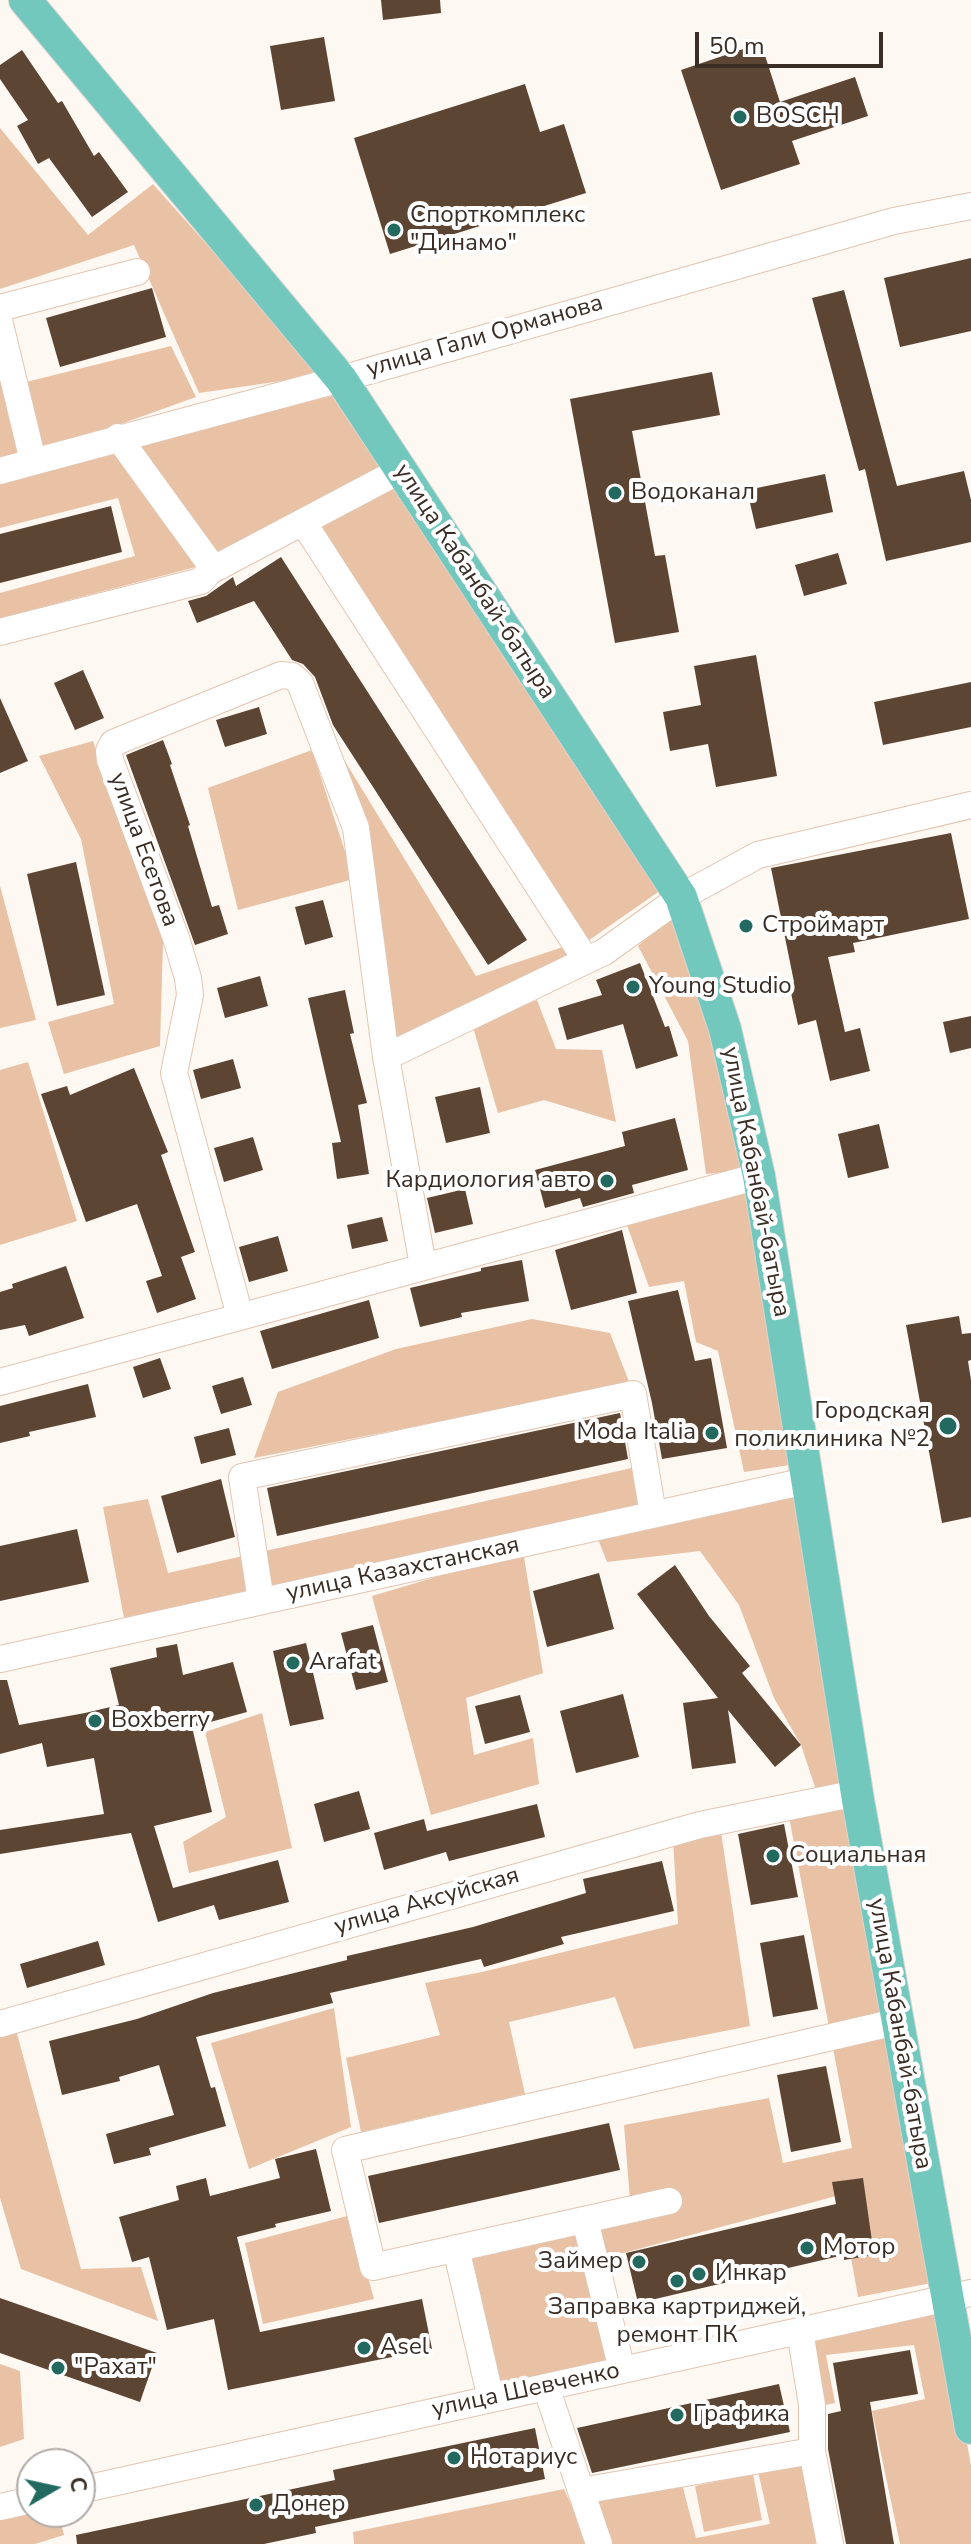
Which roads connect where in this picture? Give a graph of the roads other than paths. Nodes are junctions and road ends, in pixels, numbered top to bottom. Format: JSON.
{"nodes":[{"id":1,"x":25,"y":0,"type":"edge"},
{"id":2,"x":971,"y":206,"type":"edge"},
{"id":3,"x":137,"y":272,"type":"dead end"},
{"id":4,"x":0,"y":308,"type":"edge"},
{"id":5,"x":0,"y":324,"type":"edge"},
{"id":6,"x":341,"y":379,"type":"junction"},
{"id":7,"x":118,"y":437,"type":"junction"},
{"id":8,"x":33,"y":461,"type":"junction"},
{"id":9,"x":401,"y":470,"type":"junction"},
{"id":10,"x":0,"y":471,"type":"edge"},
{"id":11,"x":303,"y":522,"type":"junction"},
{"id":12,"x":210,"y":571,"type":"junction"},
{"id":13,"x":0,"y":632,"type":"edge"},
{"id":14,"x":971,"y":805,"type":"edge"},
{"id":15,"x":681,"y":897,"type":"junction"},
{"id":16,"x":586,"y":960,"type":"junction"},
{"id":17,"x":386,"y":1057,"type":"junction"},
{"id":18,"x":759,"y":1176,"type":"junction"},
{"id":19,"x":423,"y":1266,"type":"junction"},
{"id":20,"x":240,"y":1316,"type":"junction"},
{"id":21,"x":0,"y":1382,"type":"edge"},
{"id":22,"x":806,"y":1481,"type":"junction"},
{"id":23,"x":653,"y":1514,"type":"junction"},
{"id":24,"x":261,"y":1601,"type":"junction"},
{"id":25,"x":0,"y":1659,"type":"edge"},
{"id":26,"x":857,"y":1793,"type":"junction"},
{"id":27,"x":896,"y":2022,"type":"junction"},
{"id":28,"x":0,"y":2024,"type":"edge"},
{"id":29,"x":669,"y":2201,"type":"dead end"},
{"id":30,"x":585,"y":2220,"type":"junction"},
{"id":31,"x":456,"y":2248,"type":"junction"},
{"id":32,"x":959,"y":2296,"type":"edge"},
{"id":33,"x":800,"y":2331,"type":"junction"},
{"id":34,"x":622,"y":2370,"type":"junction"},
{"id":35,"x":546,"y":2387,"type":"junction"},
{"id":36,"x":491,"y":2399,"type":"junction"},
{"id":37,"x":971,"y":2428,"type":"edge"},
{"id":38,"x":812,"y":2451,"type":"junction"},
{"id":39,"x":96,"y":2486,"type":"edge"},
{"id":40,"x":581,"y":2491,"type":"junction"},
{"id":41,"x":599,"y":2544,"type":"edge"},
{"id":42,"x":830,"y":2544,"type":"edge"}],
"edges":[{"from":1,"to":6,"type":"main road","name":"улица Кабанбай-батыра"},
{"from":2,"to":6,"type":"street","name":"улица Гали Орманова"},
{"from":3,"to":4,"type":"street"},
{"from":5,"to":8,"type":"street"},
{"from":6,"to":7,"type":"street","name":"улица Гали Орманова"},
{"from":6,"to":9,"type":"main road","name":"улица Кабанбай-батыра"},
{"from":7,"to":8,"type":"street","name":"улица Гали Орманова"},
{"from":7,"to":12,"type":"street"},
{"from":8,"to":10,"type":"street","name":"улица Гали Орманова"},
{"from":9,"to":11,"type":"street"},
{"from":9,"to":15,"type":"main road","name":"улица Кабанбай-батыра"},
{"from":11,"to":12,"type":"street"},
{"from":11,"to":16,"type":"street"},
{"from":12,"to":13,"type":"street"},
{"from":14,"to":15,"type":"street"},
{"from":15,"to":16,"type":"street"},
{"from":15,"to":18,"type":"main road","name":"улица Кабанбай-батыра"},
{"from":16,"to":17,"type":"street"},
{"from":17,"to":19,"type":"street","name":"улица Есетова"},
{"from":17,"to":20,"type":"street","name":"улица Есетова"},
{"from":18,"to":19,"type":"street"},
{"from":18,"to":22,"type":"main road","name":"улица Кабанбай-батыра"},
{"from":19,"to":20,"type":"street"},
{"from":20,"to":21,"type":"street"},
{"from":22,"to":23,"type":"street","name":"улица Казахстанская"},
{"from":22,"to":26,"type":"main road","name":"улица Кабанбай-батыра"},
{"from":23,"to":24,"type":"street","name":"улица Казахстанская"},
{"from":23,"to":24,"type":"street"},
{"from":24,"to":25,"type":"street","name":"улица Казахстанская"},
{"from":26,"to":27,"type":"main road","name":"улица Кабанбай-батыра"},
{"from":26,"to":28,"type":"street","name":"улица Аксуйская"},
{"from":27,"to":31,"type":"street"},
{"from":27,"to":32,"type":"main road","name":"улица Кабанбай-батыра"},
{"from":29,"to":30,"type":"street"},
{"from":30,"to":31,"type":"street"},
{"from":30,"to":34,"type":"street"},
{"from":31,"to":36,"type":"street"},
{"from":32,"to":33,"type":"street","name":"улица Шевченко"},
{"from":32,"to":37,"type":"main road","name":"улица Кабанбай-батыра"},
{"from":33,"to":34,"type":"street","name":"улица Шевченко"},
{"from":33,"to":38,"type":"street"},
{"from":34,"to":35,"type":"street","name":"улица Шевченко"},
{"from":35,"to":36,"type":"street","name":"улица Шевченко"},
{"from":35,"to":40,"type":"street"},
{"from":36,"to":39,"type":"street","name":"улица Шевченко"},
{"from":38,"to":40,"type":"street"},
{"from":38,"to":42,"type":"street"},
{"from":40,"to":41,"type":"street"}]}
